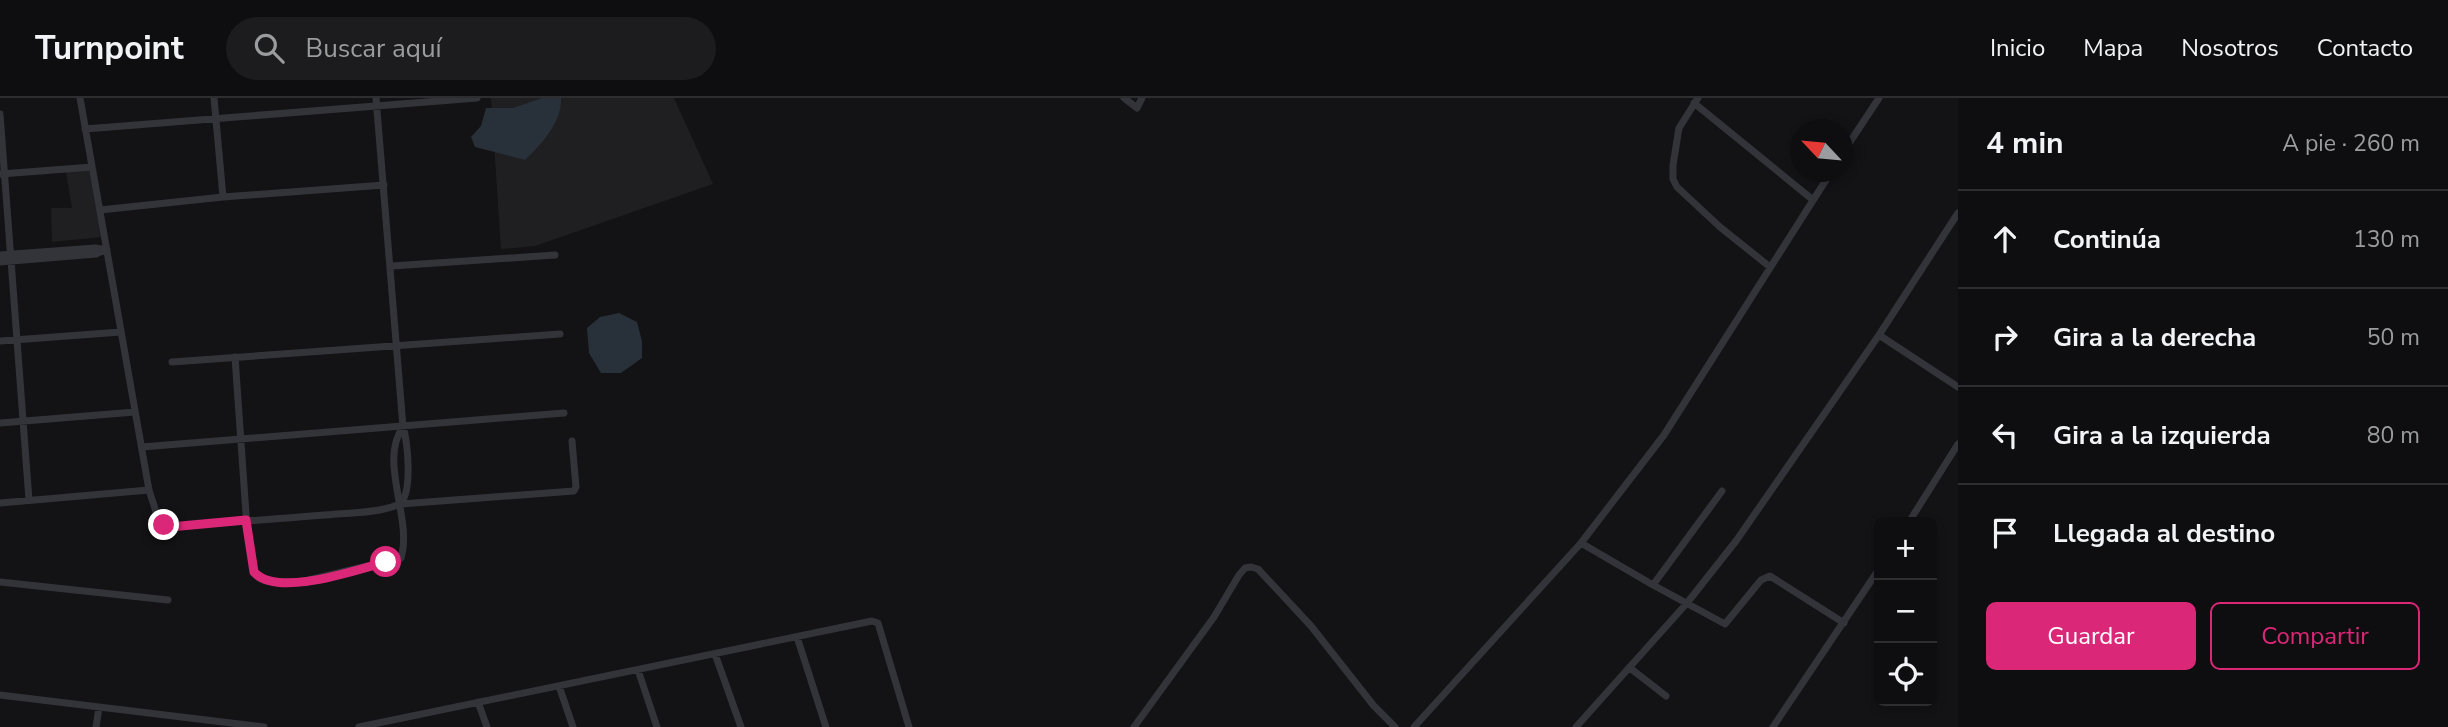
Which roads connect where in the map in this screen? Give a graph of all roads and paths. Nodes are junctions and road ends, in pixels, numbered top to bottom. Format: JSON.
{"nodes":[{"id":1,"x":80,"y":98,"type":"edge"},
{"id":2,"x":214,"y":98,"type":"edge"},
{"id":3,"x":477,"y":98,"type":"edge"},
{"id":4,"x":1124,"y":98,"type":"edge"},
{"id":5,"x":1142,"y":98,"type":"edge"},
{"id":6,"x":1880,"y":98,"type":"edge"},
{"id":7,"x":1696,"y":101,"type":"edge"},
{"id":8,"x":377,"y":102,"type":"edge"},
{"id":9,"x":0,"y":114,"type":"edge"},
{"id":10,"x":216,"y":118,"type":"junction"},
{"id":11,"x":85,"y":129,"type":"junction"},
{"id":12,"x":1853,"y":139,"type":"edge"},
{"id":13,"x":92,"y":167,"type":"junction"},
{"id":14,"x":2,"y":173,"type":"edge"},
{"id":15,"x":1825,"y":182,"type":"edge"},
{"id":16,"x":384,"y":185,"type":"junction"},
{"id":17,"x":223,"y":197,"type":"junction"},
{"id":18,"x":1813,"y":200,"type":"junction"},
{"id":19,"x":100,"y":210,"type":"junction"},
{"id":20,"x":1958,"y":213,"type":"edge"},
{"id":21,"x":106,"y":250,"type":"junction"},
{"id":22,"x":0,"y":255,"type":"edge"},
{"id":23,"x":555,"y":255,"type":"dead end"},
{"id":24,"x":11,"y":257,"type":"junction"},
{"id":25,"x":0,"y":262,"type":"edge"},
{"id":26,"x":391,"y":265,"type":"junction"},
{"id":27,"x":1770,"y":267,"type":"junction"},
{"id":28,"x":121,"y":332,"type":"junction"},
{"id":29,"x":561,"y":334,"type":"dead end"},
{"id":30,"x":1879,"y":335,"type":"junction"},
{"id":31,"x":17,"y":340,"type":"junction"},
{"id":32,"x":0,"y":341,"type":"edge"},
{"id":33,"x":397,"y":346,"type":"junction"},
{"id":34,"x":235,"y":357,"type":"junction"},
{"id":35,"x":172,"y":362,"type":"dead end"},
{"id":36,"x":1958,"y":387,"type":"edge"},
{"id":37,"x":135,"y":412,"type":"junction"},
{"id":38,"x":564,"y":413,"type":"dead end"},
{"id":39,"x":23,"y":421,"type":"junction"},
{"id":40,"x":0,"y":423,"type":"edge"},
{"id":41,"x":403,"y":427,"type":"junction"},
{"id":42,"x":241,"y":440,"type":"junction"},
{"id":43,"x":572,"y":441,"type":"dead end"},
{"id":44,"x":142,"y":447,"type":"junction"},
{"id":45,"x":1957,"y":448,"type":"edge"},
{"id":46,"x":149,"y":490,"type":"junction"},
{"id":47,"x":1722,"y":491,"type":"dead end"},
{"id":48,"x":29,"y":500,"type":"junction"},
{"id":49,"x":0,"y":503,"type":"edge"},
{"id":50,"x":400,"y":504,"type":"junction"},
{"id":51,"x":1912,"y":517,"type":"edge"},
{"id":52,"x":246,"y":520,"type":"junction"},
{"id":53,"x":1581,"y":543,"type":"junction"},
{"id":54,"x":1874,"y":577,"type":"edge"},
{"id":55,"x":0,"y":582,"type":"edge"},
{"id":56,"x":1653,"y":585,"type":"junction"},
{"id":57,"x":168,"y":600,"type":"dead end"},
{"id":58,"x":1686,"y":603,"type":"junction"},
{"id":59,"x":1844,"y":623,"type":"junction"},
{"id":60,"x":797,"y":637,"type":"junction"},
{"id":61,"x":715,"y":654,"type":"junction"},
{"id":62,"x":1630,"y":667,"type":"junction"},
{"id":63,"x":638,"y":670,"type":"junction"},
{"id":64,"x":559,"y":686,"type":"junction"},
{"id":65,"x":0,"y":695,"type":"edge"},
{"id":66,"x":1666,"y":696,"type":"dead end"},
{"id":67,"x":478,"y":702,"type":"junction"},
{"id":68,"x":99,"y":707,"type":"junction"},
{"id":69,"x":401,"y":718,"type":"junction"},
{"id":70,"x":96,"y":727,"type":"edge"},
{"id":71,"x":264,"y":727,"type":"edge"},
{"id":72,"x":359,"y":727,"type":"edge"},
{"id":73,"x":404,"y":727,"type":"edge"},
{"id":74,"x":487,"y":727,"type":"edge"},
{"id":75,"x":573,"y":727,"type":"edge"},
{"id":76,"x":657,"y":727,"type":"edge"},
{"id":77,"x":741,"y":727,"type":"edge"},
{"id":78,"x":826,"y":727,"type":"edge"},
{"id":79,"x":909,"y":727,"type":"edge"},
{"id":80,"x":1134,"y":727,"type":"edge"},
{"id":81,"x":1395,"y":727,"type":"edge"},
{"id":82,"x":1414,"y":727,"type":"edge"},
{"id":83,"x":1576,"y":727,"type":"edge"},
{"id":84,"x":1773,"y":727,"type":"edge"}],
"edges":[{"from":1,"to":11,"type":"street"},
{"from":2,"to":10,"type":"street"},
{"from":3,"to":8,"type":"street"},
{"from":4,"to":5,"type":"street"},
{"from":6,"to":12,"type":"street"},
{"from":7,"to":18,"type":"street"},
{"from":7,"to":27,"type":"street"},
{"from":8,"to":10,"type":"street"},
{"from":8,"to":16,"type":"street"},
{"from":9,"to":14,"type":"street"},
{"from":10,"to":11,"type":"street"},
{"from":10,"to":17,"type":"street"},
{"from":11,"to":13,"type":"street"},
{"from":13,"to":14,"type":"street"},
{"from":13,"to":19,"type":"street"},
{"from":14,"to":24,"type":"street"},
{"from":15,"to":18,"type":"street"},
{"from":16,"to":17,"type":"street"},
{"from":16,"to":26,"type":"street"},
{"from":17,"to":19,"type":"street"},
{"from":18,"to":27,"type":"street"},
{"from":19,"to":21,"type":"street"},
{"from":20,"to":30,"type":"street"},
{"from":21,"to":24,"type":"street"},
{"from":21,"to":28,"type":"street"},
{"from":22,"to":24,"type":"street"},
{"from":23,"to":26,"type":"street"},
{"from":24,"to":25,"type":"street"},
{"from":24,"to":31,"type":"street"},
{"from":26,"to":33,"type":"street"},
{"from":27,"to":53,"type":"street"},
{"from":28,"to":31,"type":"street"},
{"from":28,"to":37,"type":"street"},
{"from":29,"to":33,"type":"street"},
{"from":30,"to":36,"type":"street"},
{"from":30,"to":58,"type":"street"},
{"from":31,"to":32,"type":"street"},
{"from":31,"to":39,"type":"street"},
{"from":33,"to":34,"type":"street"},
{"from":33,"to":41,"type":"street"},
{"from":34,"to":35,"type":"street"},
{"from":34,"to":42,"type":"street"},
{"from":37,"to":39,"type":"street"},
{"from":37,"to":44,"type":"street"},
{"from":38,"to":41,"type":"street"},
{"from":39,"to":40,"type":"street"},
{"from":39,"to":48,"type":"street"},
{"from":41,"to":42,"type":"street"},
{"from":41,"to":50,"type":"street"},
{"from":41,"to":50,"type":"street"},
{"from":42,"to":44,"type":"street"},
{"from":42,"to":52,"type":"street"},
{"from":43,"to":50,"type":"street"},
{"from":44,"to":46,"type":"street"},
{"from":45,"to":51,"type":"street"},
{"from":46,"to":48,"type":"street"},
{"from":46,"to":52,"type":"street"},
{"from":47,"to":56,"type":"street"},
{"from":48,"to":49,"type":"street"},
{"from":50,"to":52,"type":"street"},
{"from":50,"to":52,"type":"street"},
{"from":53,"to":56,"type":"street"},
{"from":53,"to":82,"type":"street"},
{"from":54,"to":59,"type":"street"},
{"from":55,"to":57,"type":"street"},
{"from":56,"to":58,"type":"street"},
{"from":58,"to":59,"type":"street"},
{"from":58,"to":62,"type":"street"},
{"from":59,"to":84,"type":"street"},
{"from":60,"to":61,"type":"street"},
{"from":60,"to":78,"type":"street"},
{"from":60,"to":79,"type":"street"},
{"from":61,"to":63,"type":"street"},
{"from":61,"to":77,"type":"street"},
{"from":62,"to":66,"type":"street"},
{"from":62,"to":83,"type":"street"},
{"from":63,"to":64,"type":"street"},
{"from":63,"to":76,"type":"street"},
{"from":64,"to":67,"type":"street"},
{"from":64,"to":75,"type":"street"},
{"from":65,"to":68,"type":"street"},
{"from":67,"to":69,"type":"street"},
{"from":67,"to":74,"type":"street"},
{"from":68,"to":70,"type":"street"},
{"from":68,"to":71,"type":"street"},
{"from":69,"to":72,"type":"street"},
{"from":69,"to":73,"type":"street"},
{"from":80,"to":81,"type":"street"}]}
